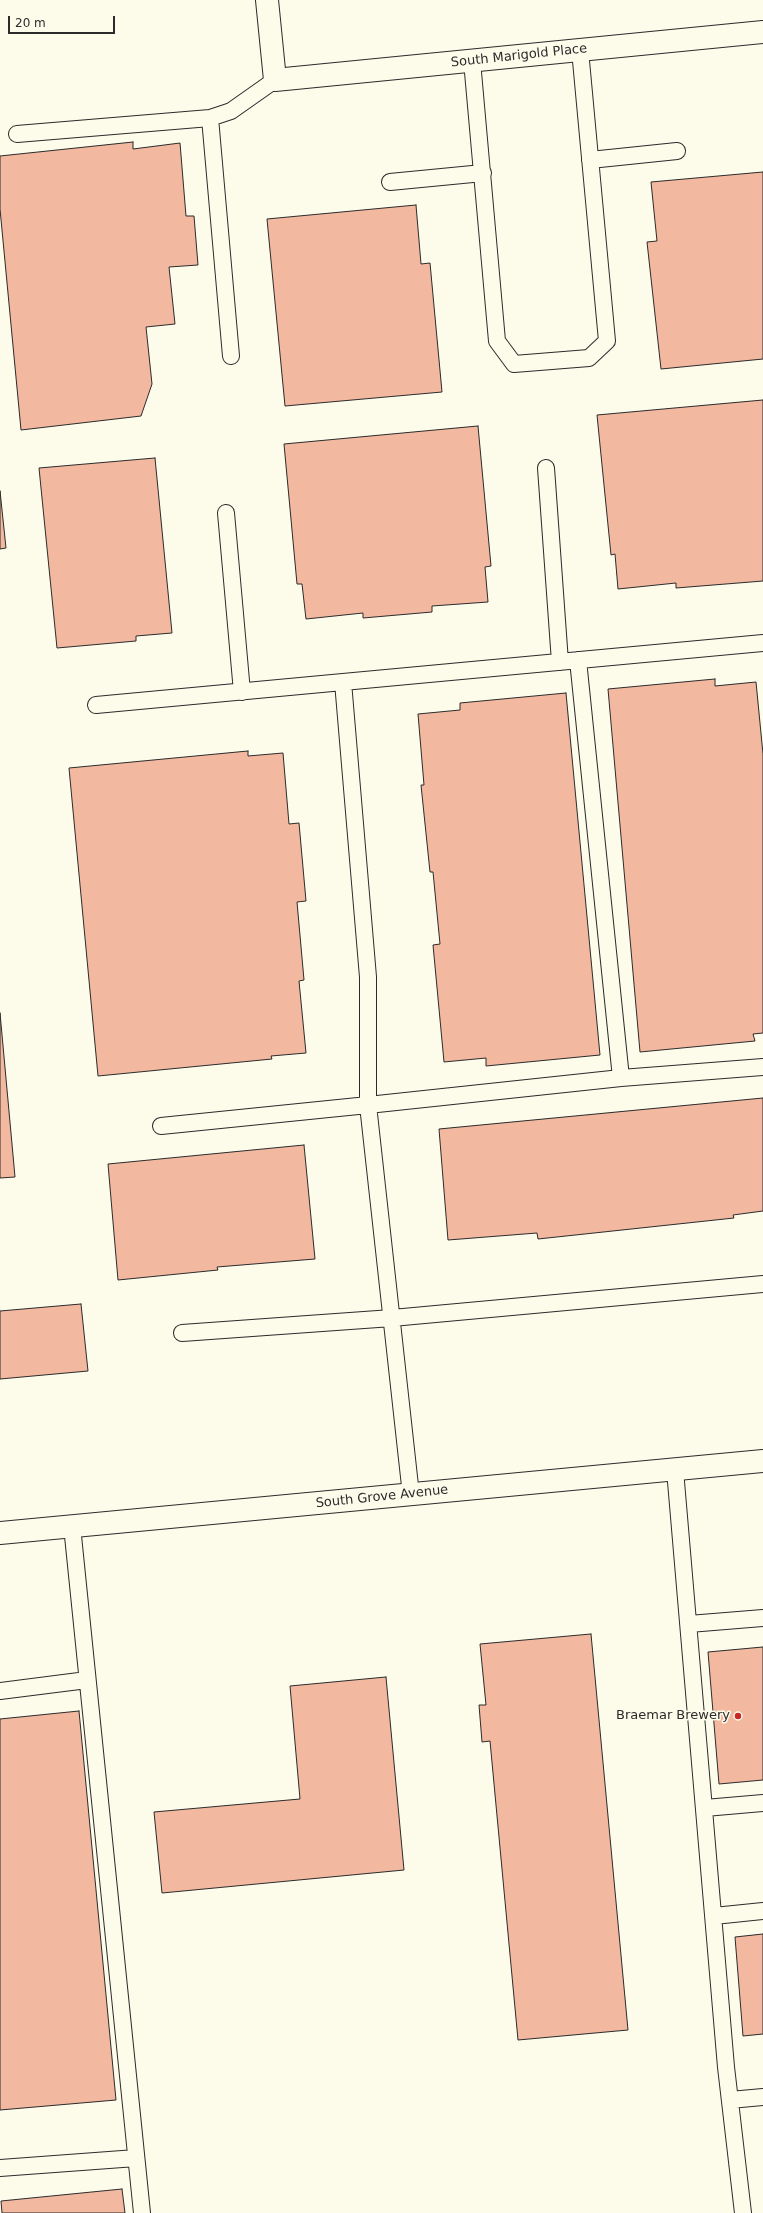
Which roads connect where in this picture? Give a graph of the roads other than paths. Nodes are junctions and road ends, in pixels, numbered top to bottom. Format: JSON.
{"nodes":[{"id":1,"x":267,"y":0,"type":"edge"},
{"id":2,"x":763,"y":32,"type":"edge"},
{"id":3,"x":580,"y":50,"type":"junction"},
{"id":4,"x":472,"y":60,"type":"junction"},
{"id":5,"x":275,"y":80,"type":"junction"},
{"id":6,"x":210,"y":118,"type":"junction"},
{"id":7,"x":17,"y":134,"type":"dead end"},
{"id":8,"x":677,"y":151,"type":"dead end"},
{"id":9,"x":590,"y":160,"type":"junction"},
{"id":10,"x":483,"y":173,"type":"junction"},
{"id":11,"x":390,"y":182,"type":"dead end"},
{"id":12,"x":231,"y":356,"type":"dead end"},
{"id":13,"x":546,"y":468,"type":"dead end"},
{"id":14,"x":226,"y":513,"type":"dead end"},
{"id":15,"x":763,"y":642,"type":"edge"},
{"id":16,"x":578,"y":660,"type":"junction"},
{"id":17,"x":560,"y":662,"type":"junction"},
{"id":18,"x":343,"y":682,"type":"junction"},
{"id":19,"x":242,"y":692,"type":"junction"},
{"id":20,"x":96,"y":705,"type":"dead end"},
{"id":21,"x":763,"y":1067,"type":"edge"},
{"id":22,"x":621,"y":1078,"type":"junction"},
{"id":23,"x":368,"y":1105,"type":"junction"},
{"id":24,"x":161,"y":1126,"type":"dead end"},
{"id":25,"x":763,"y":1284,"type":"edge"},
{"id":26,"x":392,"y":1318,"type":"junction"},
{"id":27,"x":182,"y":1333,"type":"dead end"},
{"id":28,"x":763,"y":1461,"type":"edge"},
{"id":29,"x":675,"y":1470,"type":"junction"},
{"id":30,"x":411,"y":1495,"type":"junction"},
{"id":31,"x":72,"y":1526,"type":"junction"},
{"id":32,"x":0,"y":1533,"type":"edge"},
{"id":33,"x":763,"y":1618,"type":"edge"},
{"id":34,"x":689,"y":1624,"type":"junction"},
{"id":35,"x":87,"y":1680,"type":"junction"},
{"id":36,"x":0,"y":1691,"type":"edge"},
{"id":37,"x":763,"y":1803,"type":"edge"},
{"id":38,"x":705,"y":1808,"type":"junction"},
{"id":39,"x":763,"y":1911,"type":"edge"},
{"id":40,"x":714,"y":1916,"type":"junction"},
{"id":41,"x":763,"y":2097,"type":"edge"},
{"id":42,"x":730,"y":2100,"type":"junction"},
{"id":43,"x":136,"y":2158,"type":"junction"},
{"id":44,"x":0,"y":2168,"type":"edge"},
{"id":45,"x":142,"y":2213,"type":"edge"},
{"id":46,"x":742,"y":2213,"type":"edge"}],
"edges":[{"from":1,"to":5,"type":"main road"},
{"from":2,"to":3,"type":"main road","name":"South Marigold Place"},
{"from":3,"to":4,"type":"main road","name":"South Marigold Place"},
{"from":3,"to":9,"type":"lane"},
{"from":4,"to":5,"type":"main road","name":"South Marigold Place"},
{"from":4,"to":10,"type":"lane"},
{"from":5,"to":6,"type":"lane"},
{"from":6,"to":7,"type":"lane"},
{"from":6,"to":12,"type":"lane"},
{"from":8,"to":9,"type":"lane"},
{"from":9,"to":10,"type":"lane"},
{"from":10,"to":11,"type":"lane"},
{"from":13,"to":17,"type":"lane"},
{"from":14,"to":19,"type":"lane"},
{"from":15,"to":16,"type":"lane"},
{"from":16,"to":17,"type":"lane"},
{"from":16,"to":22,"type":"lane"},
{"from":17,"to":18,"type":"lane"},
{"from":18,"to":19,"type":"lane"},
{"from":18,"to":23,"type":"lane"},
{"from":19,"to":20,"type":"lane"},
{"from":21,"to":22,"type":"lane"},
{"from":22,"to":23,"type":"lane"},
{"from":23,"to":24,"type":"lane"},
{"from":23,"to":26,"type":"lane"},
{"from":25,"to":26,"type":"lane"},
{"from":26,"to":27,"type":"lane"},
{"from":26,"to":30,"type":"lane"},
{"from":28,"to":29,"type":"main road","name":"South Grove Avenue"},
{"from":29,"to":30,"type":"main road","name":"South Grove Avenue"},
{"from":29,"to":34,"type":"lane"},
{"from":30,"to":31,"type":"main road","name":"South Grove Avenue"},
{"from":31,"to":32,"type":"main road","name":"South Grove Avenue"},
{"from":31,"to":35,"type":"lane"},
{"from":33,"to":34,"type":"lane"},
{"from":34,"to":38,"type":"lane"},
{"from":35,"to":36,"type":"lane"},
{"from":35,"to":43,"type":"lane"},
{"from":37,"to":38,"type":"lane"},
{"from":38,"to":40,"type":"lane"},
{"from":39,"to":40,"type":"lane"},
{"from":40,"to":42,"type":"lane"},
{"from":41,"to":42,"type":"lane"},
{"from":42,"to":46,"type":"lane"},
{"from":43,"to":44,"type":"lane"},
{"from":43,"to":45,"type":"lane"}]}
